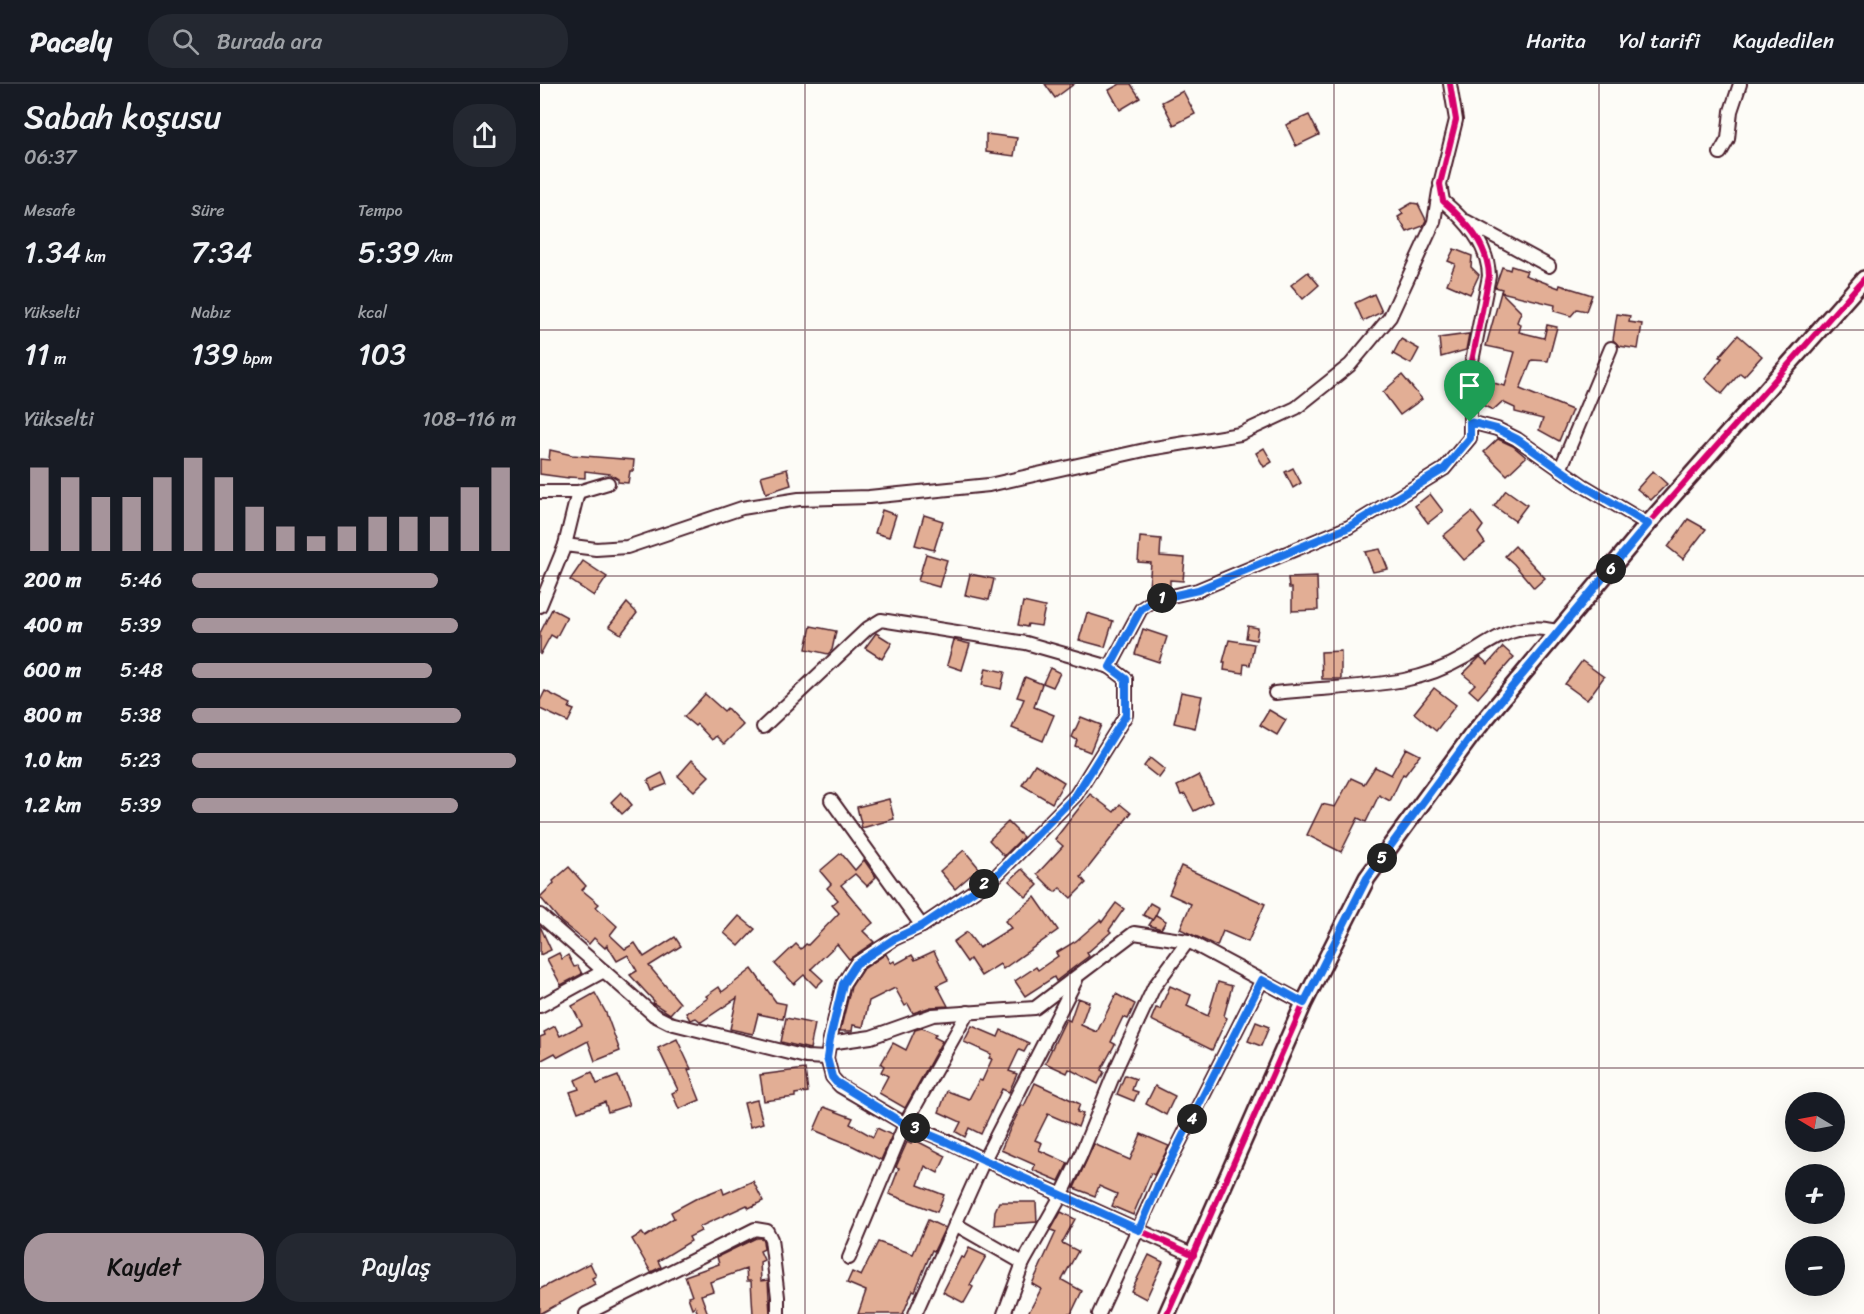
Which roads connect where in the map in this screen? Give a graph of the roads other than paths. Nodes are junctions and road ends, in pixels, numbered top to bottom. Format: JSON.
{"nodes":[{"id":1,"x":1450,"y":84,"type":"edge"},
{"id":2,"x":1740,"y":84,"type":"edge"},
{"id":3,"x":1720,"y":153,"type":"dead end"},
{"id":4,"x":1440,"y":184,"type":"junction"},
{"id":5,"x":1465,"y":220,"type":"junction"},
{"id":6,"x":1549,"y":266,"type":"dead end"},
{"id":7,"x":1864,"y":279,"type":"edge"},
{"id":8,"x":1611,"y":348,"type":"dead end"},
{"id":9,"x":1470,"y":422,"type":"junction"},
{"id":10,"x":1560,"y":470,"type":"junction"},
{"id":11,"x":608,"y":483,"type":"dead end"},
{"id":12,"x":540,"y":492,"type":"edge"},
{"id":13,"x":578,"y":492,"type":"junction"},
{"id":14,"x":1648,"y":524,"type":"junction"},
{"id":15,"x":565,"y":545,"type":"junction"},
{"id":16,"x":540,"y":606,"type":"edge"},
{"id":17,"x":1559,"y":632,"type":"junction"},
{"id":18,"x":1110,"y":667,"type":"junction"},
{"id":19,"x":1275,"y":693,"type":"dead end"},
{"id":20,"x":763,"y":727,"type":"dead end"},
{"id":21,"x":831,"y":800,"type":"dead end"},
{"id":22,"x":540,"y":915,"type":"edge"},
{"id":23,"x":922,"y":926,"type":"junction"},
{"id":24,"x":1188,"y":941,"type":"junction"},
{"id":25,"x":604,"y":971,"type":"junction"},
{"id":26,"x":1078,"y":976,"type":"junction"},
{"id":27,"x":1262,"y":980,"type":"junction"},
{"id":28,"x":1304,"y":1003,"type":"junction"},
{"id":29,"x":540,"y":1006,"type":"edge"},
{"id":30,"x":968,"y":1012,"type":"junction"},
{"id":31,"x":829,"y":1042,"type":"junction"},
{"id":32,"x":827,"y":1058,"type":"junction"},
{"id":33,"x":904,"y":1124,"type":"junction"},
{"id":34,"x":984,"y":1160,"type":"junction"},
{"id":35,"x":1062,"y":1194,"type":"junction"},
{"id":36,"x":955,"y":1224,"type":"junction"},
{"id":37,"x":1139,"y":1230,"type":"junction"},
{"id":38,"x":1194,"y":1255,"type":"junction"},
{"id":39,"x":849,"y":1258,"type":"dead end"},
{"id":40,"x":1023,"y":1263,"type":"junction"},
{"id":41,"x":586,"y":1314,"type":"edge"},
{"id":42,"x":778,"y":1314,"type":"edge"},
{"id":43,"x":915,"y":1314,"type":"edge"},
{"id":44,"x":1004,"y":1314,"type":"edge"},
{"id":45,"x":1099,"y":1314,"type":"edge"},
{"id":46,"x":1167,"y":1314,"type":"edge"}],
"edges":[{"from":1,"to":4,"type":"street"},
{"from":2,"to":3,"type":"street"},
{"from":4,"to":5,"type":"street"},
{"from":4,"to":15,"type":"street"},
{"from":5,"to":6,"type":"street"},
{"from":5,"to":9,"type":"street"},
{"from":7,"to":14,"type":"street"},
{"from":8,"to":10,"type":"street"},
{"from":9,"to":10,"type":"street"},
{"from":9,"to":18,"type":"street"},
{"from":10,"to":14,"type":"street"},
{"from":11,"to":13,"type":"street"},
{"from":12,"to":13,"type":"street"},
{"from":13,"to":15,"type":"street"},
{"from":14,"to":17,"type":"street"},
{"from":15,"to":16,"type":"street"},
{"from":17,"to":19,"type":"street"},
{"from":17,"to":28,"type":"street"},
{"from":18,"to":20,"type":"street"},
{"from":18,"to":23,"type":"street"},
{"from":21,"to":23,"type":"street"},
{"from":22,"to":25,"type":"street"},
{"from":23,"to":31,"type":"street"},
{"from":24,"to":26,"type":"street"},
{"from":24,"to":27,"type":"street"},
{"from":24,"to":35,"type":"street"},
{"from":25,"to":29,"type":"street"},
{"from":25,"to":32,"type":"street"},
{"from":26,"to":30,"type":"street"},
{"from":26,"to":34,"type":"street"},
{"from":27,"to":28,"type":"street"},
{"from":27,"to":37,"type":"street"},
{"from":28,"to":38,"type":"street"},
{"from":30,"to":31,"type":"street"},
{"from":30,"to":33,"type":"street"},
{"from":31,"to":32,"type":"street"},
{"from":32,"to":33,"type":"street"},
{"from":33,"to":34,"type":"street"},
{"from":33,"to":39,"type":"street"},
{"from":34,"to":35,"type":"street"},
{"from":34,"to":36,"type":"street"},
{"from":35,"to":37,"type":"street"},
{"from":35,"to":40,"type":"street"},
{"from":36,"to":40,"type":"street"},
{"from":36,"to":43,"type":"street"},
{"from":37,"to":38,"type":"street"},
{"from":37,"to":45,"type":"street"},
{"from":38,"to":46,"type":"street"},
{"from":40,"to":44,"type":"street"},
{"from":41,"to":42,"type":"street"}]}
